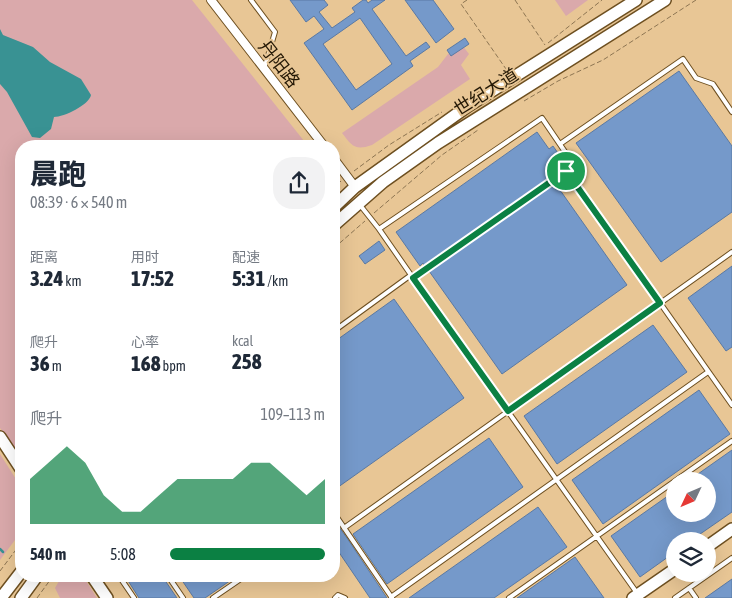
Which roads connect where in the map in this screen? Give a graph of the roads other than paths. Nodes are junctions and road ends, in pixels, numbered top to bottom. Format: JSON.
{"nodes":[{"id":1,"x":251,"y":0,"type":"edge"},
{"id":2,"x":636,"y":0,"type":"edge"},
{"id":3,"x":665,"y":0,"type":"edge"},
{"id":4,"x":212,"y":1,"type":"edge"},
{"id":5,"x":623,"y":8,"type":"junction"},
{"id":6,"x":632,"y":21,"type":"junction"},
{"id":7,"x":264,"y":69,"type":"junction"},
{"id":8,"x":732,"y":112,"type":"edge"},
{"id":9,"x":319,"y":140,"type":"edge"},
{"id":10,"x":560,"y":144,"type":"junction"},
{"id":11,"x":340,"y":167,"type":"edge"},
{"id":12,"x":566,"y":171,"type":"junction"},
{"id":13,"x":355,"y":187,"type":"junction"},
{"id":14,"x":340,"y":201,"type":"edge"},
{"id":15,"x":359,"y":203,"type":"junction"},
{"id":16,"x":340,"y":219,"type":"edge"},
{"id":17,"x":379,"y":229,"type":"junction"},
{"id":18,"x":732,"y":252,"type":"edge"},
{"id":19,"x":412,"y":276,"type":"junction"},
{"id":20,"x":660,"y":303,"type":"junction"},
{"id":21,"x":340,"y":327,"type":"edge"},
{"id":22,"x":708,"y":372,"type":"junction"},
{"id":23,"x":732,"y":405,"type":"edge"},
{"id":24,"x":508,"y":411,"type":"junction"},
{"id":25,"x":0,"y":437,"type":"edge"},
{"id":26,"x":732,"y":441,"type":"edge"},
{"id":27,"x":15,"y":460,"type":"edge"},
{"id":28,"x":688,"y":472,"type":"edge"},
{"id":29,"x":557,"y":480,"type":"junction"},
{"id":30,"x":666,"y":487,"type":"edge"},
{"id":31,"x":340,"y":522,"type":"edge"},
{"id":32,"x":344,"y":528,"type":"junction"},
{"id":33,"x":732,"y":528,"type":"edge"},
{"id":34,"x":597,"y":536,"type":"junction"},
{"id":35,"x":716,"y":540,"type":"edge"},
{"id":36,"x":732,"y":558,"type":"edge"},
{"id":37,"x":666,"y":575,"type":"edge"},
{"id":38,"x":15,"y":580,"type":"edge"},
{"id":39,"x":33,"y":582,"type":"edge"},
{"id":40,"x":96,"y":582,"type":"edge"},
{"id":41,"x":123,"y":582,"type":"edge"},
{"id":42,"x":172,"y":582,"type":"edge"},
{"id":43,"x":236,"y":582,"type":"edge"},
{"id":44,"x":689,"y":588,"type":"junction"},
{"id":45,"x":636,"y":596,"type":"edge"},
{"id":46,"x":1,"y":598,"type":"edge"},
{"id":47,"x":21,"y":598,"type":"edge"},
{"id":48,"x":107,"y":598,"type":"edge"},
{"id":49,"x":134,"y":598,"type":"edge"},
{"id":50,"x":184,"y":598,"type":"edge"},
{"id":51,"x":213,"y":598,"type":"edge"},
{"id":52,"x":335,"y":598,"type":"edge"},
{"id":53,"x":345,"y":598,"type":"edge"},
{"id":54,"x":392,"y":598,"type":"edge"},
{"id":55,"x":509,"y":598,"type":"edge"},
{"id":56,"x":675,"y":598,"type":"edge"},
{"id":57,"x":696,"y":598,"type":"edge"}],
"edges":[{"from":1,"to":7,"type":"lane"},
{"from":2,"to":5,"type":"street","name":"世纪大道"},
{"from":3,"to":6,"type":"street","name":"世纪大道"},
{"from":4,"to":7,"type":"street","name":"丹阳路"},
{"from":5,"to":6,"type":"lane"},
{"from":5,"to":13,"type":"street","name":"世纪大道"},
{"from":6,"to":15,"type":"street","name":"世纪大道"},
{"from":7,"to":9,"type":"street","name":"丹阳路"},
{"from":8,"to":10,"type":"lane"},
{"from":10,"to":12,"type":"lane"},
{"from":10,"to":17,"type":"lane"},
{"from":11,"to":13,"type":"street"},
{"from":12,"to":19,"type":"lane"},
{"from":12,"to":20,"type":"lane"},
{"from":13,"to":14,"type":"street","name":"世纪大道"},
{"from":15,"to":16,"type":"street","name":"世纪大道"},
{"from":15,"to":17,"type":"lane"},
{"from":17,"to":19,"type":"lane"},
{"from":18,"to":20,"type":"lane"},
{"from":19,"to":21,"type":"lane"},
{"from":19,"to":24,"type":"lane"},
{"from":20,"to":22,"type":"lane"},
{"from":20,"to":24,"type":"lane"},
{"from":22,"to":23,"type":"lane"},
{"from":22,"to":29,"type":"lane"},
{"from":24,"to":29,"type":"lane"},
{"from":24,"to":32,"type":"lane"},
{"from":25,"to":27,"type":"street"},
{"from":26,"to":28,"type":"lane"},
{"from":29,"to":34,"type":"lane"},
{"from":29,"to":54,"type":"lane"},
{"from":30,"to":34,"type":"lane"},
{"from":31,"to":32,"type":"lane"},
{"from":32,"to":54,"type":"lane"},
{"from":33,"to":35,"type":"street"},
{"from":34,"to":45,"type":"lane"},
{"from":34,"to":55,"type":"lane"},
{"from":36,"to":44,"type":"lane"},
{"from":37,"to":45,"type":"street"},
{"from":38,"to":46,"type":"street"},
{"from":39,"to":47,"type":"street"},
{"from":40,"to":48,"type":"street"},
{"from":41,"to":49,"type":"lane"},
{"from":42,"to":50,"type":"lane"},
{"from":43,"to":51,"type":"lane"},
{"from":44,"to":56,"type":"lane"},
{"from":44,"to":57,"type":"lane"},
{"from":52,"to":53,"type":"lane"}]}
